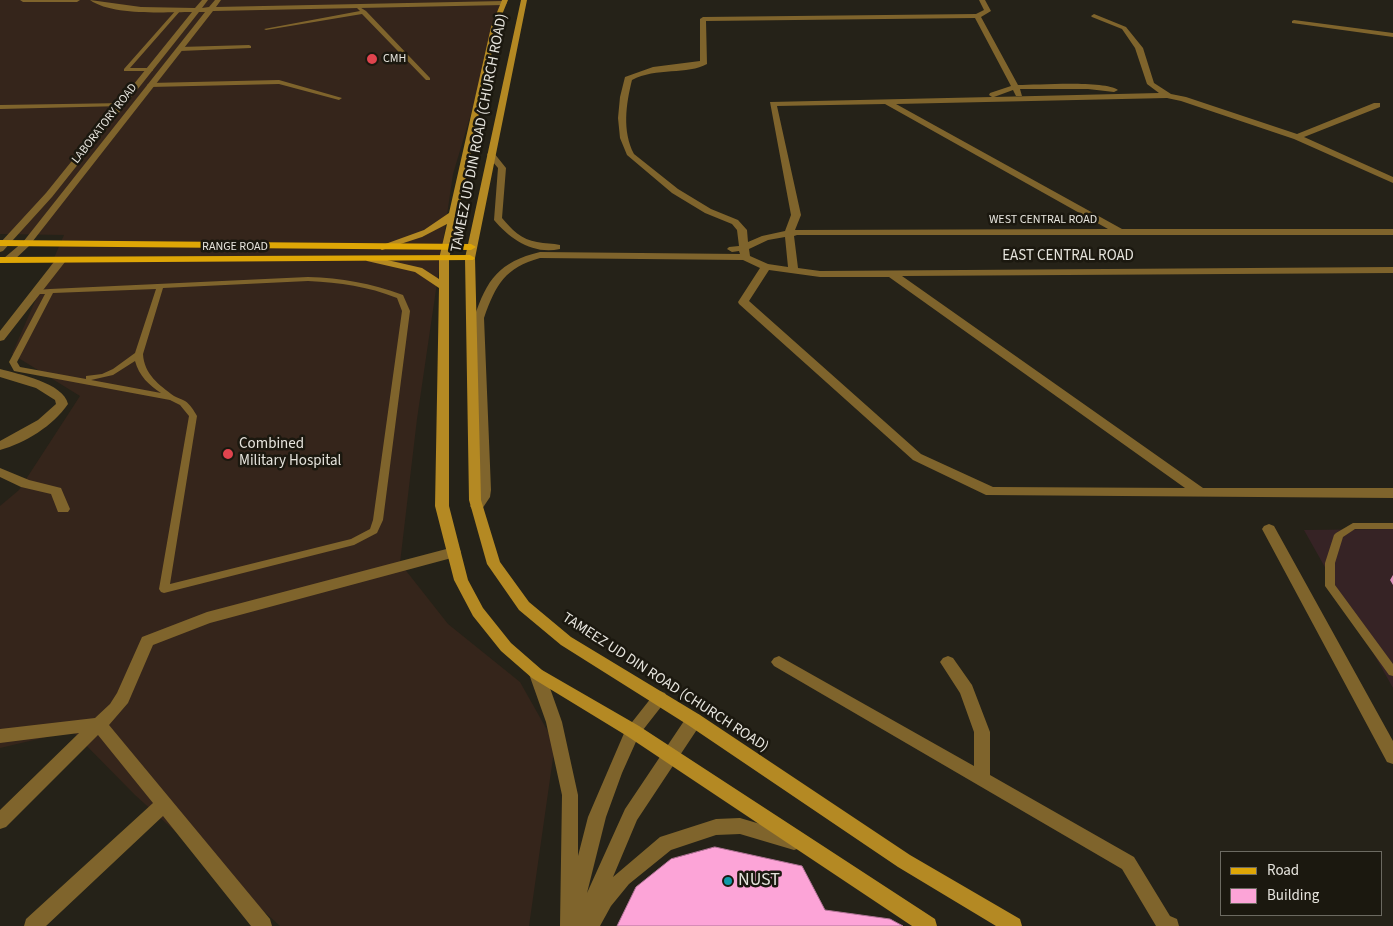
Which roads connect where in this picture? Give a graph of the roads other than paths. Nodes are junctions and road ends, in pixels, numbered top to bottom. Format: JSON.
{"nodes":[{"id":1,"x":23,"y":0,"type":"edge"},
{"id":2,"x":77,"y":0,"type":"edge"},
{"id":3,"x":93,"y":0,"type":"edge"},
{"id":4,"x":114,"y":0,"type":"edge"},
{"id":5,"x":375,"y":0,"type":"edge"},
{"id":6,"x":524,"y":0,"type":"edge"},
{"id":7,"x":982,"y":0,"type":"edge"},
{"id":8,"x":504,"y":2,"type":"edge"},
{"id":9,"x":214,"y":4,"type":"edge"},
{"id":10,"x":358,"y":4,"type":"edge"},
{"id":11,"x":200,"y":5,"type":"edge"},
{"id":12,"x":179,"y":10,"type":"junction"},
{"id":13,"x":978,"y":16,"type":"junction"},
{"id":14,"x":1094,"y":16,"type":"dead end"},
{"id":15,"x":1294,"y":22,"type":"dead end"},
{"id":16,"x":506,"y":26,"type":"junction"},
{"id":17,"x":266,"y":29,"type":"dead end"},
{"id":18,"x":1393,"y":35,"type":"edge"},
{"id":19,"x":249,"y":47,"type":"dead end"},
{"id":20,"x":180,"y":49,"type":"junction"},
{"id":21,"x":150,"y":70,"type":"junction"},
{"id":22,"x":428,"y":80,"type":"dead end"},
{"id":23,"x":150,"y":85,"type":"junction"},
{"id":24,"x":1015,"y":87,"type":"junction"},
{"id":25,"x":1168,"y":96,"type":"junction"},
{"id":26,"x":339,"y":98,"type":"dead end"},
{"id":27,"x":1022,"y":98,"type":"junction"},
{"id":28,"x":981,"y":99,"type":"junction"},
{"id":29,"x":887,"y":102,"type":"junction"},
{"id":30,"x":123,"y":104,"type":"junction"},
{"id":31,"x":1377,"y":105,"type":"dead end"},
{"id":32,"x":0,"y":107,"type":"edge"},
{"id":33,"x":1297,"y":137,"type":"junction"},
{"id":34,"x":490,"y":155,"type":"junction"},
{"id":35,"x":1393,"y":180,"type":"edge"},
{"id":36,"x":453,"y":215,"type":"junction"},
{"id":37,"x":1120,"y":232,"type":"junction"},
{"id":38,"x":1298,"y":232,"type":"junction"},
{"id":39,"x":1393,"y":232,"type":"edge"},
{"id":40,"x":788,"y":233,"type":"junction"},
{"id":41,"x":26,"y":244,"type":"junction"},
{"id":42,"x":2,"y":245,"type":"edge"},
{"id":43,"x":382,"y":247,"type":"junction"},
{"id":44,"x":445,"y":253,"type":"junction"},
{"id":45,"x":471,"y":253,"type":"junction"},
{"id":46,"x":745,"y":253,"type":"junction"},
{"id":47,"x":370,"y":259,"type":"junction"},
{"id":48,"x":4,"y":260,"type":"edge"},
{"id":49,"x":61,"y":260,"type":"junction"},
{"id":50,"x":766,"y":267,"type":"junction"},
{"id":51,"x":793,"y":270,"type":"junction"},
{"id":52,"x":1393,"y":270,"type":"edge"},
{"id":53,"x":891,"y":273,"type":"junction"},
{"id":54,"x":160,"y":286,"type":"junction"},
{"id":55,"x":444,"y":288,"type":"junction"},
{"id":56,"x":50,"y":291,"type":"junction"},
{"id":57,"x":36,"y":292,"type":"junction"},
{"id":58,"x":0,"y":338,"type":"edge"},
{"id":59,"x":139,"y":354,"type":"junction"},
{"id":60,"x":0,"y":373,"type":"edge"},
{"id":61,"x":71,"y":378,"type":"junction"},
{"id":62,"x":172,"y":398,"type":"junction"},
{"id":63,"x":0,"y":446,"type":"edge"},
{"id":64,"x":0,"y":472,"type":"edge"},
{"id":65,"x":1201,"y":493,"type":"junction"},
{"id":66,"x":1393,"y":493,"type":"edge"},
{"id":67,"x":477,"y":506,"type":"junction"},
{"id":68,"x":62,"y":509,"type":"dead end"},
{"id":69,"x":1393,"y":526,"type":"edge"},
{"id":70,"x":1269,"y":528,"type":"dead end"},
{"id":71,"x":454,"y":552,"type":"junction"},
{"id":72,"x":779,"y":662,"type":"dead end"},
{"id":73,"x":948,"y":662,"type":"dead end"},
{"id":74,"x":1393,"y":672,"type":"edge"},
{"id":75,"x":537,"y":674,"type":"junction"},
{"id":76,"x":660,"y":698,"type":"junction"},
{"id":77,"x":694,"y":720,"type":"junction"},
{"id":78,"x":99,"y":724,"type":"junction"},
{"id":79,"x":633,"y":731,"type":"junction"},
{"id":80,"x":0,"y":736,"type":"edge"},
{"id":81,"x":669,"y":755,"type":"junction"},
{"id":82,"x":1393,"y":757,"type":"edge"},
{"id":83,"x":982,"y":780,"type":"junction"},
{"id":84,"x":164,"y":804,"type":"junction"},
{"id":85,"x":0,"y":821,"type":"edge"},
{"id":86,"x":804,"y":845,"type":"junction"},
{"id":87,"x":33,"y":926,"type":"edge"},
{"id":88,"x":263,"y":926,"type":"edge"},
{"id":89,"x":569,"y":926,"type":"edge"},
{"id":90,"x":574,"y":926,"type":"edge"},
{"id":91,"x":582,"y":926,"type":"edge"},
{"id":92,"x":590,"y":926,"type":"edge"},
{"id":93,"x":928,"y":926,"type":"edge"},
{"id":94,"x":1013,"y":926,"type":"edge"},
{"id":95,"x":1170,"y":926,"type":"edge"}],
"edges":[{"from":1,"to":2,"type":"street"},
{"from":3,"to":12,"type":"street"},
{"from":4,"to":11,"type":"street"},
{"from":5,"to":10,"type":"street"},
{"from":6,"to":16,"type":"main road","name":"TAMEEZ UD DIN ROAD (CHURCH ROAD)"},
{"from":7,"to":13,"type":"street"},
{"from":8,"to":10,"type":"street"},
{"from":8,"to":16,"type":"main road","name":"TAMEEZ UD DIN ROAD (CHURCH ROAD)"},
{"from":9,"to":10,"type":"street"},
{"from":9,"to":11,"type":"street"},
{"from":9,"to":20,"type":"street","name":"LABORATORY ROAD"},
{"from":10,"to":17,"type":"lane"},
{"from":10,"to":22,"type":"lane"},
{"from":11,"to":12,"type":"street"},
{"from":11,"to":21,"type":"street","name":"LABORATORY ROAD"},
{"from":12,"to":21,"type":"lane"},
{"from":13,"to":24,"type":"street"},
{"from":13,"to":46,"type":"street"},
{"from":14,"to":25,"type":"street"},
{"from":15,"to":18,"type":"street"},
{"from":16,"to":34,"type":"main road","name":"TAMEEZ UD DIN ROAD (CHURCH ROAD)"},
{"from":16,"to":36,"type":"main road","name":"TAMEEZ UD DIN ROAD (CHURCH ROAD)"},
{"from":19,"to":20,"type":"lane"},
{"from":20,"to":23,"type":"street","name":"LABORATORY ROAD"},
{"from":21,"to":30,"type":"street","name":"LABORATORY ROAD"},
{"from":23,"to":26,"type":"lane"},
{"from":23,"to":41,"type":"street","name":"LABORATORY ROAD"},
{"from":24,"to":25,"type":"street"},
{"from":24,"to":27,"type":"street"},
{"from":24,"to":28,"type":"street"},
{"from":25,"to":27,"type":"street"},
{"from":25,"to":33,"type":"street"},
{"from":27,"to":28,"type":"street"},
{"from":28,"to":29,"type":"street"},
{"from":29,"to":37,"type":"street"},
{"from":29,"to":40,"type":"street"},
{"from":30,"to":32,"type":"lane"},
{"from":30,"to":42,"type":"street","name":"LABORATORY ROAD"},
{"from":31,"to":33,"type":"street"},
{"from":33,"to":35,"type":"street"},
{"from":34,"to":45,"type":"main road","name":"TAMEEZ UD DIN ROAD (CHURCH ROAD)"},
{"from":34,"to":46,"type":"street"},
{"from":36,"to":43,"type":"main road"},
{"from":36,"to":44,"type":"main road","name":"TAMEEZ UD DIN ROAD (CHURCH ROAD)"},
{"from":37,"to":38,"type":"street","name":"WEST CENTRAL ROAD"},
{"from":37,"to":40,"type":"street","name":"WEST CENTRAL ROAD"},
{"from":38,"to":39,"type":"street","name":"WEST CENTRAL ROAD"},
{"from":38,"to":40,"type":"street","name":"WEST CENTRAL ROAD"},
{"from":40,"to":46,"type":"street","name":"WEST CENTRAL ROAD"},
{"from":40,"to":51,"type":"street"},
{"from":41,"to":42,"type":"main road"},
{"from":41,"to":43,"type":"main road"},
{"from":41,"to":48,"type":"street","name":"LABORATORY ROAD"},
{"from":43,"to":44,"type":"main road"},
{"from":44,"to":45,"type":"main road","name":"RANGE ROAD"},
{"from":44,"to":47,"type":"main road","name":"RANGE ROAD"},
{"from":44,"to":55,"type":"main road","name":"TAMEEZ UD DIN ROAD (CHURCH ROAD)"},
{"from":45,"to":67,"type":"main road","name":"TAMEEZ UD DIN ROAD (CHURCH ROAD)"},
{"from":46,"to":50,"type":"street","name":"EAST CENTRAL ROAD"},
{"from":46,"to":67,"type":"street"},
{"from":47,"to":49,"type":"main road","name":"RANGE ROAD"},
{"from":47,"to":55,"type":"main road"},
{"from":48,"to":49,"type":"main road","name":"RANGE ROAD"},
{"from":49,"to":57,"type":"street"},
{"from":50,"to":51,"type":"street","name":"EAST CENTRAL ROAD"},
{"from":50,"to":65,"type":"street"},
{"from":51,"to":53,"type":"street","name":"EAST CENTRAL ROAD"},
{"from":52,"to":53,"type":"street","name":"EAST CENTRAL ROAD"},
{"from":53,"to":65,"type":"street"},
{"from":54,"to":56,"type":"lane"},
{"from":54,"to":59,"type":"lane"},
{"from":54,"to":62,"type":"lane"},
{"from":55,"to":71,"type":"main road","name":"TAMEEZ UD DIN ROAD (CHURCH ROAD)"},
{"from":56,"to":57,"type":"lane"},
{"from":56,"to":61,"type":"lane"},
{"from":57,"to":58,"type":"street"},
{"from":59,"to":61,"type":"lane"},
{"from":59,"to":62,"type":"lane"},
{"from":60,"to":63,"type":"street"},
{"from":61,"to":62,"type":"lane"},
{"from":64,"to":68,"type":"street"},
{"from":65,"to":66,"type":"street"},
{"from":67,"to":76,"type":"main road","name":"TAMEEZ UD DIN ROAD (CHURCH ROAD)"},
{"from":69,"to":74,"type":"lane"},
{"from":70,"to":82,"type":"street"},
{"from":71,"to":75,"type":"main road","name":"TAMEEZ UD DIN ROAD (CHURCH ROAD)"},
{"from":71,"to":78,"type":"street"},
{"from":72,"to":83,"type":"street"},
{"from":73,"to":83,"type":"street"},
{"from":75,"to":79,"type":"main road","name":"TAMEEZ UD DIN ROAD (CHURCH ROAD)"},
{"from":75,"to":89,"type":"street"},
{"from":76,"to":77,"type":"main road","name":"TAMEEZ UD DIN ROAD (CHURCH ROAD)"},
{"from":76,"to":79,"type":"street"},
{"from":77,"to":81,"type":"street"},
{"from":77,"to":94,"type":"main road","name":"TAMEEZ UD DIN ROAD (CHURCH ROAD)"},
{"from":78,"to":80,"type":"street"},
{"from":78,"to":84,"type":"street"},
{"from":78,"to":85,"type":"street"},
{"from":79,"to":81,"type":"main road","name":"TAMEEZ UD DIN ROAD (CHURCH ROAD)"},
{"from":79,"to":90,"type":"street"},
{"from":81,"to":86,"type":"main road","name":"TAMEEZ UD DIN ROAD (CHURCH ROAD)"},
{"from":81,"to":91,"type":"street"},
{"from":83,"to":95,"type":"street"},
{"from":84,"to":87,"type":"street"},
{"from":84,"to":88,"type":"street"},
{"from":86,"to":92,"type":"street"},
{"from":86,"to":93,"type":"main road","name":"TAMEEZ UD DIN ROAD (CHURCH ROAD)"}]}
